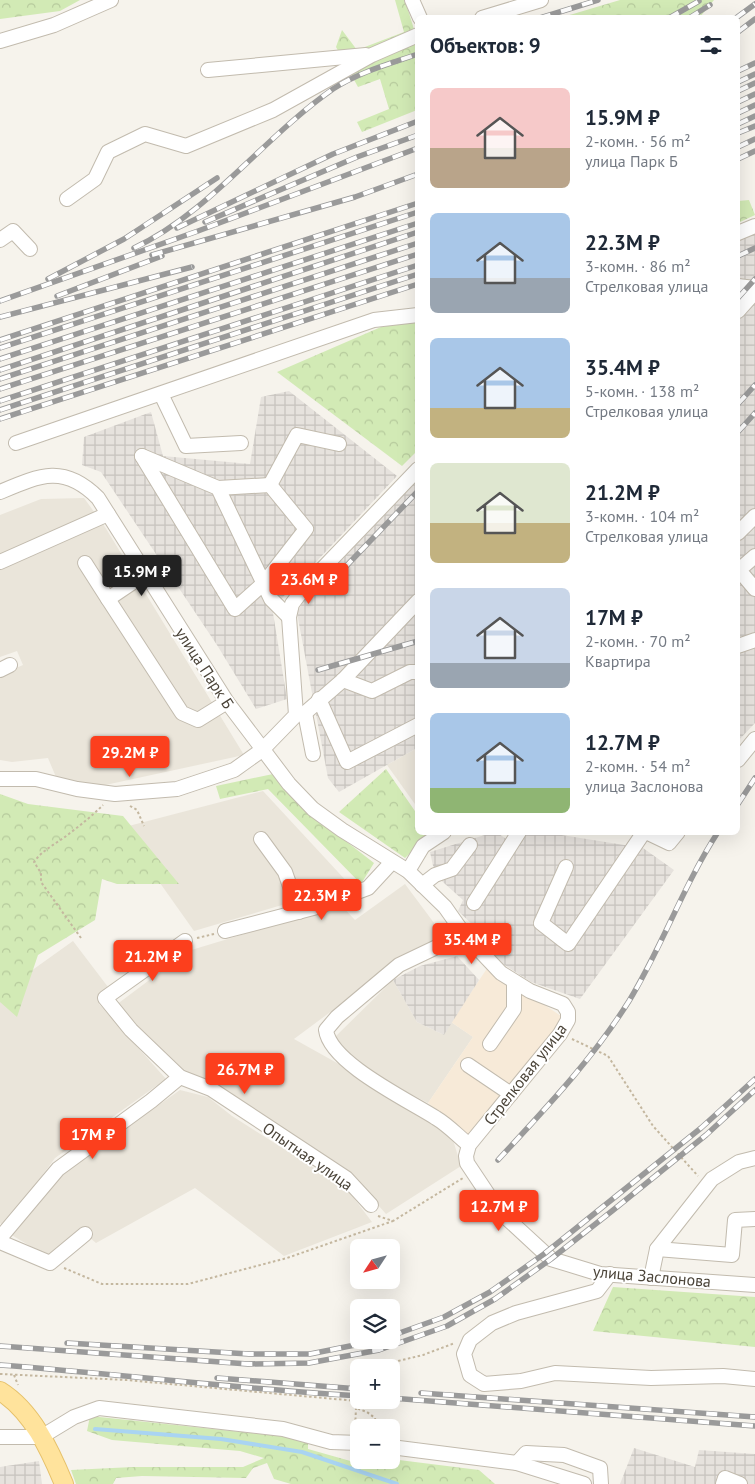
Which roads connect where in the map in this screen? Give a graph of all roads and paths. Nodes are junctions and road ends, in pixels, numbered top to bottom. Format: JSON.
{"nodes":[{"id":1,"x":111,"y":0,"type":"edge"},
{"id":2,"x":412,"y":0,"type":"edge"},
{"id":3,"x":541,"y":0,"type":"edge"},
{"id":4,"x":419,"y":15,"type":"edge"},
{"id":5,"x":492,"y":15,"type":"edge"},
{"id":6,"x":415,"y":36,"type":"edge"},
{"id":7,"x":0,"y":41,"type":"edge"},
{"id":8,"x":372,"y":55,"type":"junction"},
{"id":9,"x":208,"y":70,"type":"dead end"},
{"id":10,"x":67,"y":199,"type":"dead end"},
{"id":11,"x":755,"y":226,"type":"edge"},
{"id":12,"x":740,"y":232,"type":"edge"},
{"id":13,"x":0,"y":240,"type":"edge"},
{"id":14,"x":30,"y":249,"type":"dead end"},
{"id":15,"x":740,"y":286,"type":"edge"},
{"id":16,"x":755,"y":288,"type":"edge"},
{"id":17,"x":755,"y":292,"type":"edge"},
{"id":18,"x":740,"y":309,"type":"edge"},
{"id":19,"x":415,"y":315,"type":"edge"},
{"id":20,"x":161,"y":394,"type":"junction"},
{"id":21,"x":16,"y":443,"type":"dead end"},
{"id":22,"x":242,"y":443,"type":"dead end"},
{"id":23,"x":339,"y":444,"type":"dead end"},
{"id":24,"x":415,"y":472,"type":"edge"},
{"id":25,"x":270,"y":485,"type":"junction"},
{"id":26,"x":218,"y":488,"type":"junction"},
{"id":27,"x":0,"y":492,"type":"edge"},
{"id":28,"x":108,"y":514,"type":"junction"},
{"id":29,"x":755,"y":516,"type":"edge"},
{"id":30,"x":740,"y":531,"type":"edge"},
{"id":31,"x":755,"y":556,"type":"edge"},
{"id":32,"x":0,"y":562,"type":"edge"},
{"id":33,"x":85,"y":563,"type":"dead end"},
{"id":34,"x":740,"y":568,"type":"edge"},
{"id":35,"x":740,"y":572,"type":"edge"},
{"id":36,"x":145,"y":574,"type":"junction"},
{"id":37,"x":264,"y":583,"type":"junction"},
{"id":38,"x":755,"y":589,"type":"edge"},
{"id":39,"x":108,"y":599,"type":"junction"},
{"id":40,"x":415,"y":604,"type":"edge"},
{"id":41,"x":290,"y":617,"type":"junction"},
{"id":42,"x":755,"y":640,"type":"edge"},
{"id":43,"x":740,"y":645,"type":"edge"},
{"id":44,"x":415,"y":672,"type":"edge"},
{"id":45,"x":343,"y":680,"type":"junction"},
{"id":46,"x":319,"y":699,"type":"junction"},
{"id":47,"x":227,"y":702,"type":"junction"},
{"id":48,"x":301,"y":714,"type":"junction"},
{"id":49,"x":415,"y":727,"type":"edge"},
{"id":50,"x":755,"y":738,"type":"edge"},
{"id":51,"x":262,"y":750,"type":"junction"},
{"id":52,"x":313,"y":754,"type":"dead end"},
{"id":53,"x":740,"y":757,"type":"edge"},
{"id":54,"x":0,"y":779,"type":"edge"},
{"id":55,"x":115,"y":794,"type":"junction"},
{"id":56,"x":144,"y":826,"type":"dead end"},
{"id":57,"x":440,"y":835,"type":"edge"},
{"id":58,"x":517,"y":835,"type":"edge"},
{"id":59,"x":643,"y":835,"type":"edge"},
{"id":60,"x":652,"y":835,"type":"edge"},
{"id":61,"x":676,"y":835,"type":"edge"},
{"id":62,"x":261,"y":839,"type":"dead end"},
{"id":63,"x":470,"y":845,"type":"dead end"},
{"id":64,"x":392,"y":862,"type":"junction"},
{"id":65,"x":566,"y":867,"type":"dead end"},
{"id":66,"x":408,"y":871,"type":"junction"},
{"id":67,"x":422,"y":885,"type":"junction"},
{"id":68,"x":474,"y":904,"type":"dead end"},
{"id":69,"x":299,"y":912,"type":"junction"},
{"id":70,"x":225,"y":931,"type":"joint"},
{"id":71,"x":464,"y":934,"type":"junction"},
{"id":72,"x":81,"y":938,"type":"dead end"},
{"id":73,"x":185,"y":942,"type":"joint"},
{"id":74,"x":514,"y":982,"type":"junction"},
{"id":75,"x":560,"y":1034,"type":"junction"},
{"id":76,"x":490,"y":1044,"type":"dead end"},
{"id":77,"x":468,"y":1065,"type":"dead end"},
{"id":78,"x":180,"y":1077,"type":"junction"},
{"id":79,"x":511,"y":1094,"type":"junction"},
{"id":80,"x":469,"y":1145,"type":"junction"},
{"id":81,"x":755,"y":1158,"type":"edge"},
{"id":82,"x":473,"y":1176,"type":"junction"},
{"id":83,"x":706,"y":1186,"type":"junction"},
{"id":84,"x":371,"y":1205,"type":"joint"},
{"id":85,"x":755,"y":1219,"type":"edge"},
{"id":86,"x":393,"y":1221,"type":"junction"},
{"id":87,"x":85,"y":1234,"type":"dead end"},
{"id":88,"x":0,"y":1238,"type":"edge"},
{"id":89,"x":0,"y":1242,"type":"edge"},
{"id":90,"x":657,"y":1249,"type":"junction"},
{"id":91,"x":50,"y":1263,"type":"junction"},
{"id":92,"x":610,"y":1274,"type":"junction"},
{"id":93,"x":651,"y":1278,"type":"junction"},
{"id":94,"x":755,"y":1285,"type":"edge"},
{"id":95,"x":0,"y":1374,"type":"edge"},
{"id":96,"x":755,"y":1379,"type":"edge"},
{"id":97,"x":0,"y":1391,"type":"edge"},
{"id":98,"x":350,"y":1400,"type":"edge"},
{"id":99,"x":359,"y":1409,"type":"edge"},
{"id":100,"x":376,"y":1419,"type":"edge"},
{"id":101,"x":41,"y":1437,"type":"junction"},
{"id":102,"x":0,"y":1438,"type":"edge"},
{"id":103,"x":350,"y":1443,"type":"edge"},
{"id":104,"x":400,"y":1447,"type":"edge"},
{"id":105,"x":517,"y":1463,"type":"junction"},
{"id":106,"x":64,"y":1484,"type":"edge"},
{"id":107,"x":584,"y":1484,"type":"edge"},
{"id":108,"x":601,"y":1484,"type":"edge"},
{"id":109,"x":722,"y":1484,"type":"edge"},
{"id":110,"x":740,"y":1484,"type":"edge"}],
"edges":[{"from":1,"to":7,"type":"street"},
{"from":2,"to":4,"type":"street"},
{"from":3,"to":5,"type":"street"},
{"from":6,"to":8,"type":"street"},
{"from":8,"to":9,"type":"street"},
{"from":8,"to":10,"type":"street"},
{"from":11,"to":12,"type":"street"},
{"from":13,"to":14,"type":"street"},
{"from":15,"to":16,"type":"street"},
{"from":17,"to":18,"type":"street"},
{"from":19,"to":20,"type":"street"},
{"from":20,"to":21,"type":"street"},
{"from":20,"to":22,"type":"street"},
{"from":23,"to":25,"type":"street"},
{"from":24,"to":41,"type":"street"},
{"from":25,"to":26,"type":"street"},
{"from":25,"to":37,"type":"street"},
{"from":26,"to":37,"type":"street"},
{"from":26,"to":37,"type":"street"},
{"from":27,"to":28,"type":"street","name":"улица Парк Б"},
{"from":28,"to":32,"type":"street"},
{"from":28,"to":36,"type":"street","name":"улица Парк Б"},
{"from":29,"to":30,"type":"street"},
{"from":31,"to":34,"type":"street"},
{"from":33,"to":39,"type":"street"},
{"from":35,"to":38,"type":"street"},
{"from":36,"to":39,"type":"street"},
{"from":36,"to":47,"type":"street","name":"улица Парк Б"},
{"from":37,"to":41,"type":"street"},
{"from":39,"to":47,"type":"street"},
{"from":40,"to":45,"type":"street"},
{"from":41,"to":48,"type":"street"},
{"from":42,"to":43,"type":"street"},
{"from":44,"to":45,"type":"street"},
{"from":45,"to":46,"type":"street"},
{"from":46,"to":48,"type":"street"},
{"from":46,"to":49,"type":"street"},
{"from":47,"to":51,"type":"street","name":"улица Парк Б"},
{"from":48,"to":51,"type":"street"},
{"from":48,"to":52,"type":"street"},
{"from":50,"to":53,"type":"street"},
{"from":51,"to":55,"type":"street"},
{"from":51,"to":64,"type":"street","name":"Стрелковая улица"},
{"from":54,"to":55,"type":"street"},
{"from":55,"to":56,"type":"path"},
{"from":55,"to":72,"type":"path"},
{"from":57,"to":66,"type":"street"},
{"from":58,"to":68,"type":"street"},
{"from":59,"to":65,"type":"street"},
{"from":60,"to":61,"type":"street"},
{"from":62,"to":69,"type":"street"},
{"from":63,"to":67,"type":"street"},
{"from":64,"to":66,"type":"street","name":"Стрелковая улица"},
{"from":64,"to":69,"type":"street"},
{"from":66,"to":67,"type":"street","name":"Стрелковая улица"},
{"from":67,"to":71,"type":"street","name":"Стрелковая улица"},
{"from":69,"to":70,"type":"street"},
{"from":70,"to":73,"type":"path"},
{"from":71,"to":74,"type":"street","name":"Стрелковая улица"},
{"from":71,"to":80,"type":"street"},
{"from":73,"to":78,"type":"street","name":"Опытная улица"},
{"from":74,"to":75,"type":"street","name":"Стрелковая улица"},
{"from":74,"to":76,"type":"street"},
{"from":75,"to":79,"type":"street","name":"Стрелковая улица"},
{"from":75,"to":83,"type":"path"},
{"from":77,"to":79,"type":"street"},
{"from":78,"to":84,"type":"street","name":"Опытная улица"},
{"from":78,"to":88,"type":"street"},
{"from":79,"to":80,"type":"street","name":"Стрелковая улица"},
{"from":80,"to":82,"type":"street"},
{"from":81,"to":83,"type":"street"},
{"from":82,"to":86,"type":"path"},
{"from":82,"to":92,"type":"street","name":"улица Заслонова"},
{"from":83,"to":90,"type":"street"},
{"from":84,"to":86,"type":"path"},
{"from":85,"to":90,"type":"street"},
{"from":86,"to":91,"type":"path"},
{"from":87,"to":91,"type":"street"},
{"from":89,"to":91,"type":"street"},
{"from":90,"to":93,"type":"street"},
{"from":92,"to":93,"type":"street","name":"улица Заслонова"},
{"from":92,"to":96,"type":"street"},
{"from":93,"to":94,"type":"street","name":"улица Заслонова"},
{"from":95,"to":98,"type":"path"},
{"from":97,"to":101,"type":"main road"},
{"from":99,"to":100,"type":"path"},
{"from":101,"to":102,"type":"street"},
{"from":101,"to":103,"type":"street"},
{"from":101,"to":106,"type":"main road"},
{"from":104,"to":105,"type":"street"},
{"from":105,"to":107,"type":"street"},
{"from":105,"to":108,"type":"street"},
{"from":109,"to":110,"type":"street"}]}
